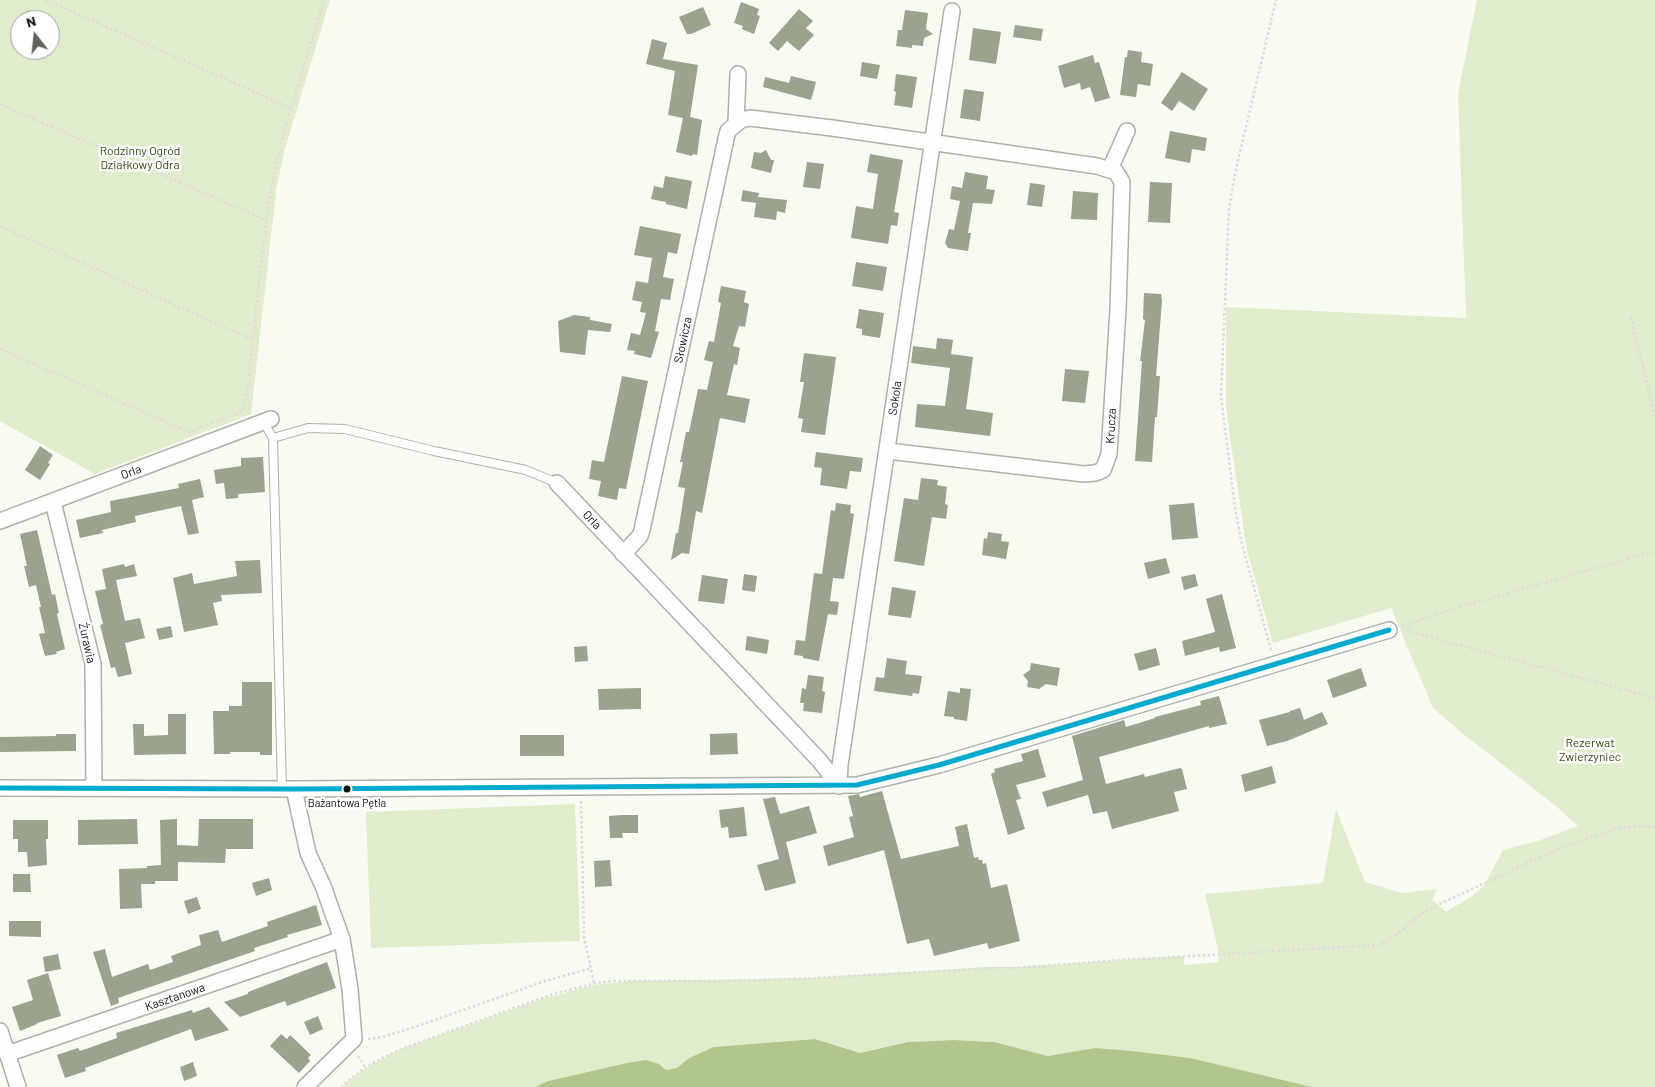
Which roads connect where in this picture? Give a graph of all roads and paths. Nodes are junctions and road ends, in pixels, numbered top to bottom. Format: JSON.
{"nodes":[{"id":1,"x":46,"y":0,"type":"edge"},
{"id":2,"x":324,"y":0,"type":"edge"},
{"id":3,"x":1276,"y":0,"type":"edge"},
{"id":4,"x":952,"y":11,"type":"dead end"},
{"id":5,"x":738,"y":74,"type":"dead end"},
{"id":6,"x":0,"y":104,"type":"edge"},
{"id":7,"x":291,"y":108,"type":"junction"},
{"id":8,"x":736,"y":123,"type":"junction"},
{"id":9,"x":1127,"y":131,"type":"dead end"},
{"id":10,"x":932,"y":143,"type":"junction"},
{"id":11,"x":1110,"y":169,"type":"junction"},
{"id":12,"x":266,"y":220,"type":"junction"},
{"id":13,"x":0,"y":226,"type":"edge"},
{"id":14,"x":1631,"y":316,"type":"dead end"},
{"id":15,"x":253,"y":340,"type":"junction"},
{"id":16,"x":0,"y":349,"type":"edge"},
{"id":17,"x":1655,"y":416,"type":"edge"},
{"id":18,"x":266,"y":421,"type":"joint"},
{"id":19,"x":273,"y":438,"type":"junction"},
{"id":20,"x":888,"y":451,"type":"junction"},
{"id":21,"x":557,"y":483,"type":"joint"},
{"id":22,"x":53,"y":502,"type":"junction"},
{"id":23,"x":0,"y":521,"type":"edge"},
{"id":24,"x":1655,"y":551,"type":"edge"},
{"id":25,"x":624,"y":554,"type":"junction"},
{"id":26,"x":1389,"y":630,"type":"dead end"},
{"id":27,"x":1275,"y":665,"type":"junction"},
{"id":28,"x":1655,"y":698,"type":"edge"},
{"id":29,"x":839,"y":786,"type":"junction"},
{"id":30,"x":0,"y":788,"type":"edge"},
{"id":31,"x":94,"y":788,"type":"junction"},
{"id":32,"x":288,"y":789,"type":"junction"},
{"id":33,"x":581,"y":797,"type":"dead end"},
{"id":34,"x":1655,"y":827,"type":"edge"},
{"id":35,"x":342,"y":939,"type":"junction"},
{"id":36,"x":592,"y":969,"type":"junction"},
{"id":37,"x":594,"y":983,"type":"junction"},
{"id":38,"x":0,"y":1031,"type":"edge"},
{"id":39,"x":354,"y":1044,"type":"junction"},
{"id":40,"x":7,"y":1054,"type":"junction"},
{"id":41,"x":365,"y":1067,"type":"junction"},
{"id":42,"x":18,"y":1087,"type":"edge"},
{"id":43,"x":305,"y":1087,"type":"edge"},
{"id":44,"x":341,"y":1087,"type":"edge"}],
"edges":[{"from":1,"to":7,"type":"path"},
{"from":2,"to":7,"type":"path"},
{"from":3,"to":27,"type":"path"},
{"from":4,"to":10,"type":"street","name":"Sokola"},
{"from":5,"to":8,"type":"street","name":"Słowicza"},
{"from":6,"to":12,"type":"path"},
{"from":7,"to":12,"type":"path"},
{"from":8,"to":10,"type":"street"},
{"from":8,"to":25,"type":"street","name":"Słowicza"},
{"from":9,"to":11,"type":"street"},
{"from":10,"to":11,"type":"street"},
{"from":10,"to":20,"type":"street","name":"Sokola"},
{"from":11,"to":20,"type":"street","name":"Krucza"},
{"from":12,"to":15,"type":"path"},
{"from":13,"to":15,"type":"path"},
{"from":14,"to":17,"type":"path"},
{"from":15,"to":16,"type":"path"},
{"from":18,"to":19,"type":"lane","name":"Orla"},
{"from":18,"to":22,"type":"street","name":"Orla"},
{"from":19,"to":21,"type":"lane","name":"Orla"},
{"from":19,"to":32,"type":"lane"},
{"from":20,"to":29,"type":"street","name":"Sokola"},
{"from":21,"to":25,"type":"street","name":"Orla"},
{"from":22,"to":23,"type":"street","name":"Orla"},
{"from":22,"to":31,"type":"street","name":"Żurawia"},
{"from":24,"to":28,"type":"path"},
{"from":25,"to":29,"type":"street","name":"Orla"},
{"from":26,"to":27,"type":"street"},
{"from":27,"to":29,"type":"street"},
{"from":29,"to":32,"type":"street"},
{"from":30,"to":31,"type":"street"},
{"from":31,"to":32,"type":"street"},
{"from":32,"to":35,"type":"street"},
{"from":33,"to":36,"type":"path"},
{"from":34,"to":37,"type":"path"},
{"from":35,"to":39,"type":"street"},
{"from":35,"to":40,"type":"street","name":"Kasztanowa"},
{"from":36,"to":37,"type":"path"},
{"from":36,"to":39,"type":"path"},
{"from":37,"to":41,"type":"path"},
{"from":38,"to":40,"type":"street"},
{"from":39,"to":41,"type":"path"},
{"from":39,"to":43,"type":"street"},
{"from":40,"to":42,"type":"street"},
{"from":41,"to":44,"type":"path"}]}
